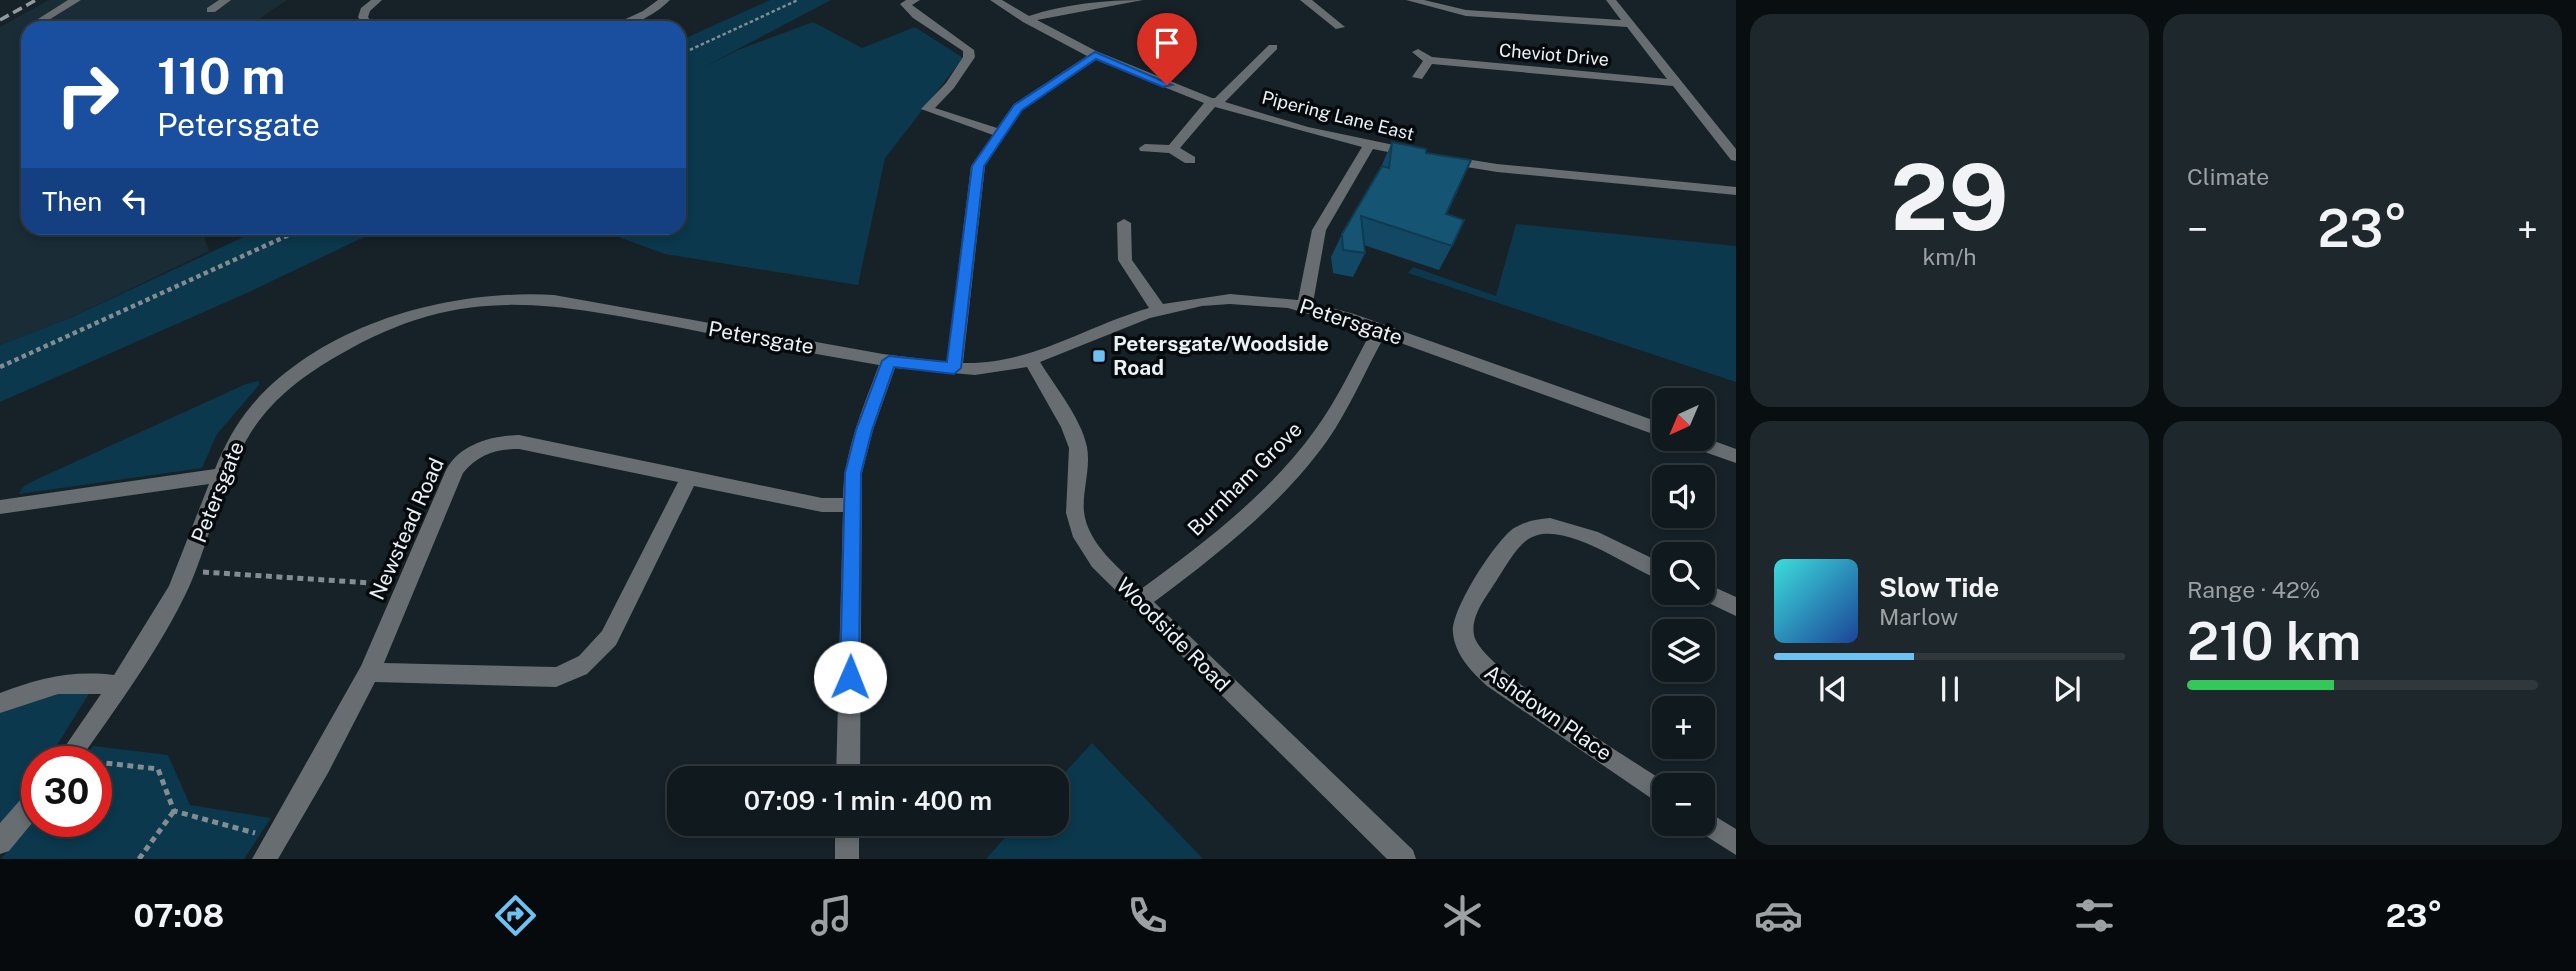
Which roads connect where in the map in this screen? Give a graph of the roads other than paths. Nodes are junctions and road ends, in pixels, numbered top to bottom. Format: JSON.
{"nodes":[{"id":1,"x":76,"y":0,"type":"edge"},
{"id":2,"x":226,"y":0,"type":"edge"},
{"id":3,"x":376,"y":0,"type":"edge"},
{"id":4,"x":665,"y":0,"type":"edge"},
{"id":5,"x":915,"y":0,"type":"edge"},
{"id":6,"x":995,"y":0,"type":"edge"},
{"id":7,"x":1139,"y":0,"type":"edge"},
{"id":8,"x":1305,"y":0,"type":"edge"},
{"id":9,"x":1411,"y":0,"type":"edge"},
{"id":10,"x":1611,"y":0,"type":"edge"},
{"id":11,"x":211,"y":10,"type":"dead end"},
{"id":12,"x":43,"y":19,"type":"dead end"},
{"id":13,"x":1027,"y":20,"type":"junction"},
{"id":14,"x":366,"y":21,"type":"edge"},
{"id":15,"x":627,"y":21,"type":"edge"},
{"id":16,"x":1632,"y":24,"type":"junction"},
{"id":17,"x":1340,"y":27,"type":"dead end"},
{"id":18,"x":1273,"y":47,"type":"dead end"},
{"id":19,"x":1418,"y":52,"type":"dead end"},
{"id":20,"x":1095,"y":55,"type":"junction"},
{"id":21,"x":1429,"y":60,"type":"junction"},
{"id":22,"x":1418,"y":78,"type":"dead end"},
{"id":23,"x":1677,"y":83,"type":"junction"},
{"id":24,"x":1215,"y":101,"type":"junction"},
{"id":25,"x":999,"y":133,"type":"junction"},
{"id":26,"x":1370,"y":144,"type":"junction"},
{"id":27,"x":1145,"y":148,"type":"dead end"},
{"id":28,"x":1172,"y":149,"type":"junction"},
{"id":29,"x":1736,"y":157,"type":"edge"},
{"id":30,"x":1190,"y":160,"type":"dead end"},
{"id":31,"x":1736,"y":191,"type":"edge"},
{"id":32,"x":1124,"y":223,"type":"dead end"},
{"id":33,"x":1305,"y":305,"type":"junction"},
{"id":34,"x":1158,"y":309,"type":"junction"},
{"id":35,"x":1380,"y":330,"type":"junction"},
{"id":36,"x":889,"y":361,"type":"junction"},
{"id":37,"x":1032,"y":362,"type":"junction"},
{"id":38,"x":954,"y":368,"type":"junction"},
{"id":39,"x":1652,"y":427,"type":"edge"},
{"id":40,"x":1715,"y":449,"type":"edge"},
{"id":41,"x":1736,"y":456,"type":"edge"},
{"id":42,"x":221,"y":475,"type":"junction"},
{"id":43,"x":690,"y":478,"type":"junction"},
{"id":44,"x":853,"y":505,"type":"junction"},
{"id":45,"x":0,"y":507,"type":"edge"},
{"id":46,"x":1652,"y":567,"type":"edge"},
{"id":47,"x":1715,"y":597,"type":"edge"},
{"id":48,"x":1138,"y":602,"type":"junction"},
{"id":49,"x":1736,"y":607,"type":"edge"},
{"id":50,"x":369,"y":672,"type":"junction"},
{"id":51,"x":119,"y":686,"type":"junction"},
{"id":52,"x":0,"y":703,"type":"edge"},
{"id":53,"x":77,"y":746,"type":"edge"},
{"id":54,"x":848,"y":766,"type":"edge"},
{"id":55,"x":1652,"y":787,"type":"edge"},
{"id":56,"x":21,"y":817,"type":"edge"},
{"id":57,"x":1715,"y":829,"type":"edge"},
{"id":58,"x":847,"y":836,"type":"edge"},
{"id":59,"x":0,"y":842,"type":"edge"},
{"id":60,"x":1736,"y":844,"type":"edge"},
{"id":61,"x":264,"y":859,"type":"edge"},
{"id":62,"x":847,"y":859,"type":"edge"},
{"id":63,"x":1404,"y":859,"type":"edge"}],
"edges":[{"from":1,"to":12,"type":"street"},
{"from":2,"to":11,"type":"street"},
{"from":3,"to":14,"type":"street"},
{"from":4,"to":15,"type":"street"},
{"from":5,"to":25,"type":"street"},
{"from":6,"to":13,"type":"street","name":"Pipering Lane East"},
{"from":7,"to":13,"type":"street"},
{"from":8,"to":17,"type":"street"},
{"from":9,"to":16,"type":"street"},
{"from":10,"to":16,"type":"street"},
{"from":13,"to":20,"type":"street","name":"Pipering Lane East"},
{"from":16,"to":23,"type":"street"},
{"from":18,"to":24,"type":"street"},
{"from":19,"to":21,"type":"street"},
{"from":20,"to":24,"type":"street","name":"Pipering Lane East"},
{"from":20,"to":25,"type":"street"},
{"from":21,"to":22,"type":"street"},
{"from":21,"to":23,"type":"street","name":"Cheviot Drive"},
{"from":23,"to":29,"type":"street"},
{"from":24,"to":26,"type":"street","name":"Pipering Lane East"},
{"from":24,"to":28,"type":"street"},
{"from":25,"to":38,"type":"street"},
{"from":26,"to":31,"type":"street","name":"Pipering Lane East"},
{"from":26,"to":33,"type":"street"},
{"from":27,"to":28,"type":"street"},
{"from":28,"to":30,"type":"street"},
{"from":32,"to":34,"type":"street"},
{"from":33,"to":34,"type":"street","name":"Petersgate"},
{"from":33,"to":35,"type":"street","name":"Petersgate"},
{"from":34,"to":37,"type":"street","name":"Petersgate"},
{"from":35,"to":39,"type":"street","name":"Petersgate"},
{"from":35,"to":48,"type":"street","name":"Burnham Grove"},
{"from":36,"to":38,"type":"street","name":"Petersgate"},
{"from":36,"to":42,"type":"street","name":"Petersgate"},
{"from":36,"to":44,"type":"street"},
{"from":37,"to":38,"type":"street","name":"Petersgate"},
{"from":37,"to":48,"type":"street","name":"Woodside Road"},
{"from":40,"to":41,"type":"street"},
{"from":42,"to":45,"type":"street"},
{"from":42,"to":51,"type":"street","name":"Petersgate"},
{"from":43,"to":44,"type":"street","name":"Newstead Road"},
{"from":43,"to":50,"type":"street"},
{"from":43,"to":50,"type":"street","name":"Newstead Road"},
{"from":44,"to":54,"type":"street"},
{"from":46,"to":55,"type":"street","name":"Ashdown Place"},
{"from":47,"to":49,"type":"street"},
{"from":48,"to":63,"type":"street","name":"Woodside Road"},
{"from":50,"to":61,"type":"street","name":"Newstead Road"},
{"from":51,"to":52,"type":"street"},
{"from":51,"to":53,"type":"street","name":"Petersgate"},
{"from":56,"to":59,"type":"street"},
{"from":57,"to":60,"type":"street"},
{"from":58,"to":62,"type":"street"}]}
